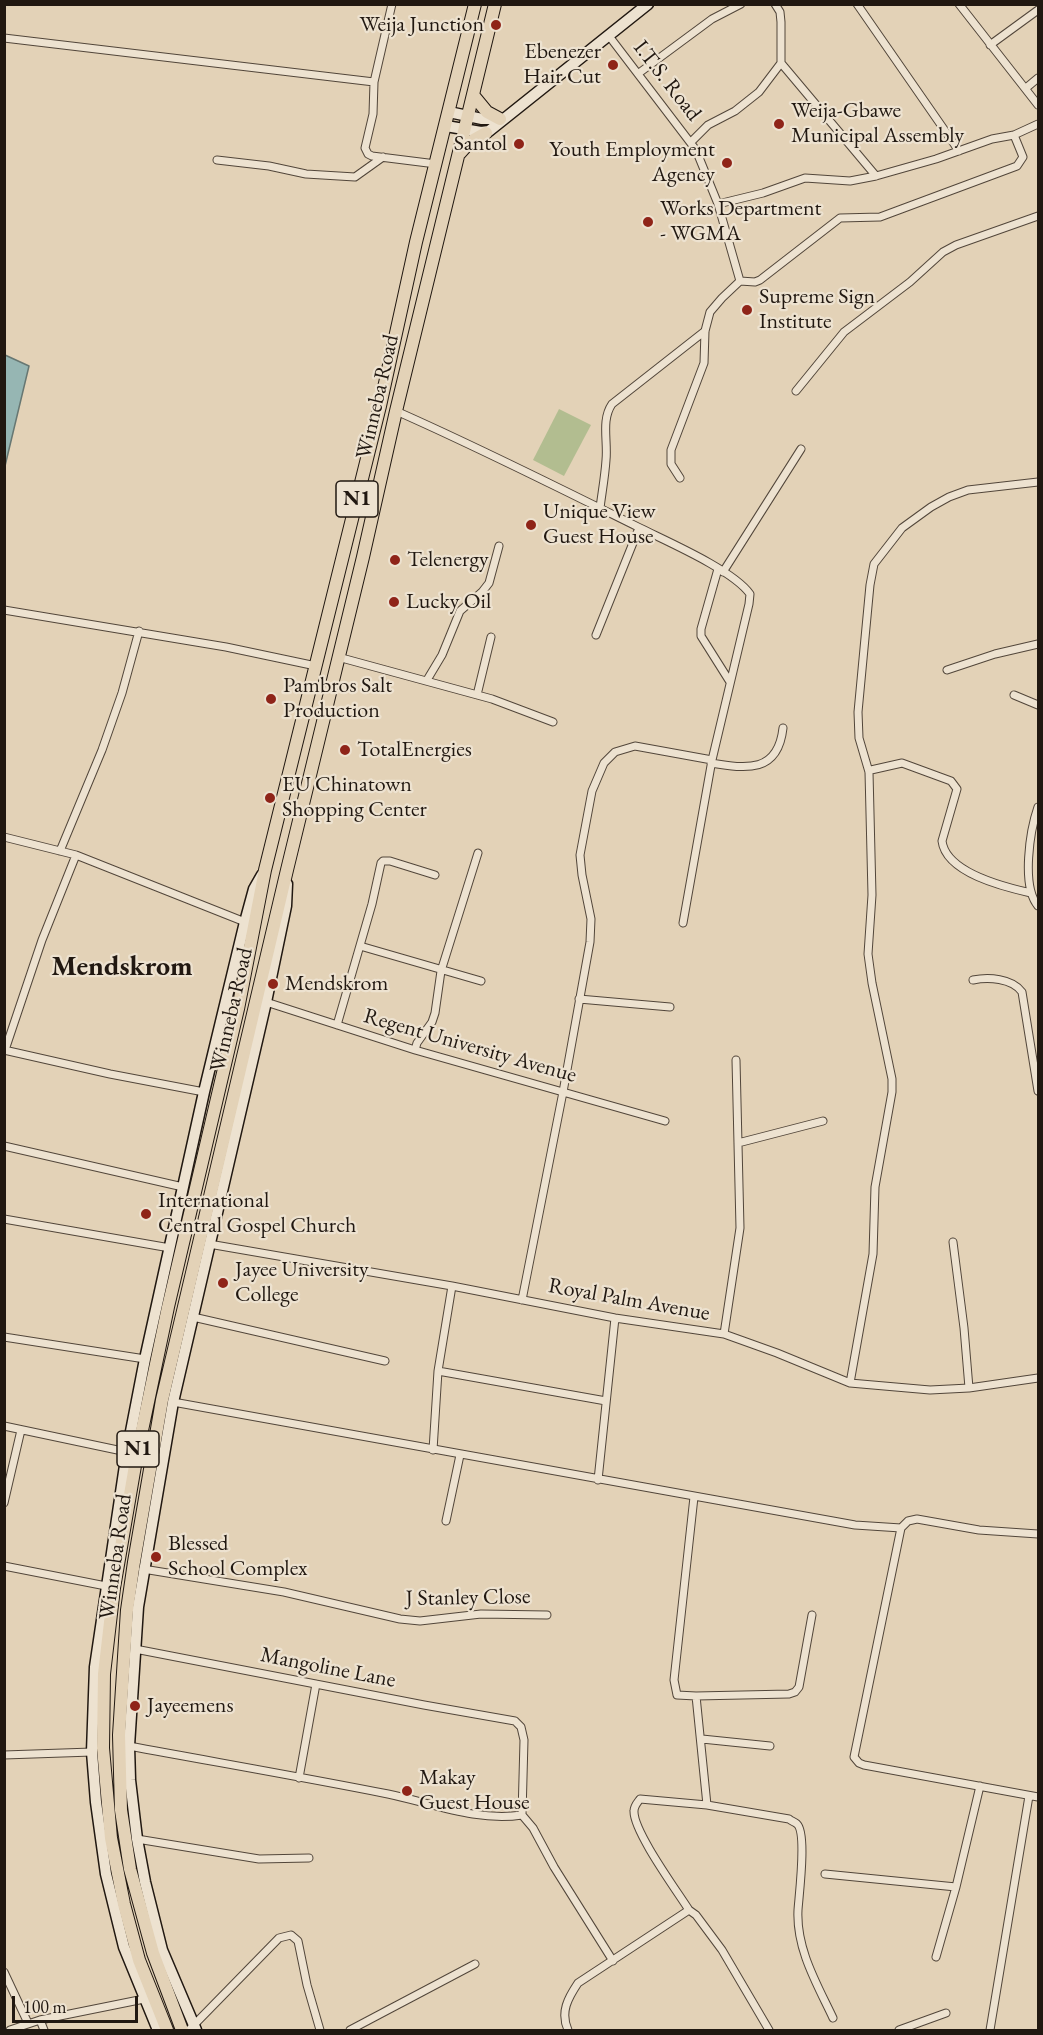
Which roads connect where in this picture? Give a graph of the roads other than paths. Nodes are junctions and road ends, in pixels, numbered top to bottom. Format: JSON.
{"nodes":[{"id":1,"x":392,"y":4,"type":"edge"},
{"id":2,"x":475,"y":4,"type":"edge"},
{"id":3,"x":495,"y":4,"type":"edge"},
{"id":4,"x":648,"y":4,"type":"edge"},
{"id":5,"x":741,"y":4,"type":"edge"},
{"id":6,"x":774,"y":4,"type":"edge"},
{"id":7,"x":857,"y":4,"type":"edge"},
{"id":8,"x":959,"y":4,"type":"edge"},
{"id":9,"x":1038,"y":10,"type":"edge"},
{"id":10,"x":609,"y":36,"type":"junction"},
{"id":11,"x":4,"y":38,"type":"edge"},
{"id":12,"x":990,"y":45,"type":"junction"},
{"id":13,"x":781,"y":63,"type":"junction"},
{"id":14,"x":639,"y":73,"type":"junction"},
{"id":15,"x":1038,"y":78,"type":"edge"},
{"id":16,"x":374,"y":82,"type":"junction"},
{"id":17,"x":1026,"y":88,"type":"junction"},
{"id":18,"x":473,"y":95,"type":"junction"},
{"id":19,"x":1038,"y":105,"type":"edge"},
{"id":20,"x":449,"y":112,"type":"junction"},
{"id":21,"x":467,"y":116,"type":"junction"},
{"id":22,"x":503,"y":119,"type":"junction"},
{"id":23,"x":1038,"y":124,"type":"edge"},
{"id":24,"x":446,"y":126,"type":"junction"},
{"id":25,"x":464,"y":129,"type":"junction"},
{"id":26,"x":486,"y":133,"type":"junction"},
{"id":27,"x":1014,"y":135,"type":"junction"},
{"id":28,"x":691,"y":142,"type":"junction"},
{"id":29,"x":959,"y":151,"type":"junction"},
{"id":30,"x":383,"y":158,"type":"junction"},
{"id":31,"x":456,"y":159,"type":"junction"},
{"id":32,"x":217,"y":160,"type":"dead end"},
{"id":33,"x":436,"y":164,"type":"junction"},
{"id":34,"x":876,"y":177,"type":"junction"},
{"id":35,"x":718,"y":204,"type":"junction"},
{"id":36,"x":1038,"y":216,"type":"edge"},
{"id":37,"x":740,"y":281,"type":"junction"},
{"id":38,"x":705,"y":331,"type":"junction"},
{"id":39,"x":796,"y":391,"type":"dead end"},
{"id":40,"x":396,"y":411,"type":"junction"},
{"id":41,"x":801,"y":449,"type":"dead end"},
{"id":42,"x":680,"y":478,"type":"dead end"},
{"id":43,"x":1038,"y":482,"type":"edge"},
{"id":44,"x":600,"y":508,"type":"junction"},
{"id":45,"x":639,"y":528,"type":"junction"},
{"id":46,"x":499,"y":546,"type":"dead end"},
{"id":47,"x":342,"y":557,"type":"junction"},
{"id":48,"x":363,"y":557,"type":"junction"},
{"id":49,"x":720,"y":570,"type":"junction"},
{"id":50,"x":4,"y":610,"type":"edge"},
{"id":51,"x":139,"y":631,"type":"junction"},
{"id":52,"x":596,"y":635,"type":"dead end"},
{"id":53,"x":491,"y":637,"type":"dead end"},
{"id":54,"x":1038,"y":644,"type":"edge"},
{"id":55,"x":338,"y":657,"type":"junction"},
{"id":56,"x":316,"y":666,"type":"junction"},
{"id":57,"x":947,"y":670,"type":"dead end"},
{"id":58,"x":427,"y":681,"type":"junction"},
{"id":59,"x":730,"y":682,"type":"junction"},
{"id":60,"x":477,"y":695,"type":"junction"},
{"id":61,"x":1014,"y":695,"type":"dead end"},
{"id":62,"x":1038,"y":705,"type":"edge"},
{"id":63,"x":553,"y":722,"type":"dead end"},
{"id":64,"x":783,"y":728,"type":"dead end"},
{"id":65,"x":712,"y":762,"type":"junction"},
{"id":66,"x":870,"y":772,"type":"junction"},
{"id":67,"x":1038,"y":807,"type":"edge"},
{"id":68,"x":4,"y":837,"type":"edge"},
{"id":69,"x":60,"y":851,"type":"junction"},
{"id":70,"x":478,"y":853,"type":"dead end"},
{"id":71,"x":76,"y":855,"type":"junction"},
{"id":72,"x":265,"y":870,"type":"junction"},
{"id":73,"x":287,"y":870,"type":"junction"},
{"id":74,"x":435,"y":875,"type":"dead end"},
{"id":75,"x":1031,"y":893,"type":"junction"},
{"id":76,"x":1038,"y":906,"type":"edge"},
{"id":77,"x":245,"y":922,"type":"junction"},
{"id":78,"x":683,"y":923,"type":"dead end"},
{"id":79,"x":360,"y":946,"type":"junction"},
{"id":80,"x":441,"y":971,"type":"junction"},
{"id":81,"x":973,"y":980,"type":"dead end"},
{"id":82,"x":482,"y":981,"type":"dead end"},
{"id":83,"x":579,"y":999,"type":"junction"},
{"id":84,"x":266,"y":1002,"type":"junction"},
{"id":85,"x":670,"y":1007,"type":"dead end"},
{"id":86,"x":337,"y":1025,"type":"junction"},
{"id":87,"x":5,"y":1050,"type":"edge"},
{"id":88,"x":415,"y":1050,"type":"junction"},
{"id":89,"x":736,"y":1060,"type":"dead end"},
{"id":90,"x":1038,"y":1091,"type":"edge"},
{"id":91,"x":204,"y":1092,"type":"junction"},
{"id":92,"x":563,"y":1092,"type":"junction"},
{"id":93,"x":665,"y":1121,"type":"dead end"},
{"id":94,"x":823,"y":1121,"type":"dead end"},
{"id":95,"x":738,"y":1143,"type":"junction"},
{"id":96,"x":4,"y":1146,"type":"edge"},
{"id":97,"x":183,"y":1187,"type":"junction"},
{"id":98,"x":4,"y":1219,"type":"edge"},
{"id":99,"x":952,"y":1242,"type":"dead end"},
{"id":100,"x":209,"y":1244,"type":"junction"},
{"id":101,"x":170,"y":1248,"type":"junction"},
{"id":102,"x":452,"y":1286,"type":"junction"},
{"id":103,"x":522,"y":1300,"type":"junction"},
{"id":104,"x":193,"y":1317,"type":"junction"},
{"id":105,"x":615,"y":1318,"type":"junction"},
{"id":106,"x":724,"y":1334,"type":"junction"},
{"id":107,"x":4,"y":1336,"type":"edge"},
{"id":108,"x":145,"y":1359,"type":"junction"},
{"id":109,"x":385,"y":1361,"type":"dead end"},
{"id":110,"x":438,"y":1371,"type":"junction"},
{"id":111,"x":1038,"y":1378,"type":"edge"},
{"id":112,"x":850,"y":1383,"type":"junction"},
{"id":113,"x":969,"y":1388,"type":"junction"},
{"id":114,"x":606,"y":1401,"type":"junction"},
{"id":115,"x":173,"y":1402,"type":"junction"},
{"id":116,"x":4,"y":1426,"type":"edge"},
{"id":117,"x":21,"y":1430,"type":"junction"},
{"id":118,"x":433,"y":1450,"type":"junction"},
{"id":119,"x":127,"y":1452,"type":"junction"},
{"id":120,"x":460,"y":1455,"type":"junction"},
{"id":121,"x":598,"y":1480,"type":"junction"},
{"id":122,"x":694,"y":1497,"type":"junction"},
{"id":123,"x":4,"y":1503,"type":"edge"},
{"id":124,"x":122,"y":1510,"type":"junction"},
{"id":125,"x":148,"y":1514,"type":"junction"},
{"id":126,"x":446,"y":1521,"type":"dead end"},
{"id":127,"x":901,"y":1528,"type":"junction"},
{"id":128,"x":1038,"y":1534,"type":"edge"},
{"id":129,"x":4,"y":1566,"type":"edge"},
{"id":130,"x":143,"y":1569,"type":"junction"},
{"id":131,"x":106,"y":1586,"type":"junction"},
{"id":132,"x":547,"y":1615,"type":"dead end"},
{"id":133,"x":813,"y":1615,"type":"dead end"},
{"id":134,"x":135,"y":1649,"type":"junction"},
{"id":135,"x":316,"y":1684,"type":"junction"},
{"id":136,"x":696,"y":1695,"type":"junction"},
{"id":137,"x":702,"y":1739,"type":"junction"},
{"id":138,"x":129,"y":1746,"type":"junction"},
{"id":139,"x":770,"y":1746,"type":"dead end"},
{"id":140,"x":92,"y":1752,"type":"junction"},
{"id":141,"x":4,"y":1755,"type":"edge"},
{"id":142,"x":299,"y":1778,"type":"junction"},
{"id":143,"x":981,"y":1786,"type":"junction"},
{"id":144,"x":1029,"y":1796,"type":"junction"},
{"id":145,"x":1038,"y":1797,"type":"edge"},
{"id":146,"x":708,"y":1805,"type":"junction"},
{"id":147,"x":522,"y":1815,"type":"junction"},
{"id":148,"x":137,"y":1839,"type":"junction"},
{"id":149,"x":309,"y":1858,"type":"dead end"},
{"id":150,"x":825,"y":1874,"type":"dead end"},
{"id":151,"x":956,"y":1887,"type":"junction"},
{"id":152,"x":689,"y":1910,"type":"junction"},
{"id":153,"x":936,"y":1957,"type":"dead end"},
{"id":154,"x":613,"y":1961,"type":"junction"},
{"id":155,"x":475,"y":1964,"type":"dead end"},
{"id":156,"x":4,"y":1972,"type":"edge"},
{"id":157,"x":144,"y":1999,"type":"junction"},
{"id":158,"x":946,"y":2013,"type":"dead end"},
{"id":159,"x":832,"y":2018,"type":"dead end"},
{"id":160,"x":40,"y":2020,"type":"junction"},
{"id":161,"x":28,"y":2023,"type":"junction"},
{"id":162,"x":190,"y":2030,"type":"edge"},
{"id":163,"x":10,"y":2031,"type":"edge"},
{"id":164,"x":44,"y":2031,"type":"edge"},
{"id":165,"x":158,"y":2031,"type":"edge"},
{"id":166,"x":166,"y":2031,"type":"edge"},
{"id":167,"x":320,"y":2031,"type":"edge"},
{"id":168,"x":350,"y":2031,"type":"edge"},
{"id":169,"x":568,"y":2031,"type":"edge"},
{"id":170,"x":770,"y":2031,"type":"edge"},
{"id":171,"x":900,"y":2031,"type":"edge"},
{"id":172,"x":990,"y":2031,"type":"edge"}],
"edges":[{"from":1,"to":16,"type":"street"},
{"from":2,"to":20,"type":"highway","name":"Winneba Road","number":"N1"},
{"from":3,"to":18,"type":"highway","name":"Winneba Road","number":"N1"},
{"from":4,"to":10,"type":"street"},
{"from":5,"to":14,"type":"street"},
{"from":6,"to":13,"type":"street"},
{"from":7,"to":29,"type":"street"},
{"from":8,"to":12,"type":"street"},
{"from":9,"to":12,"type":"street"},
{"from":10,"to":14,"type":"street","name":"I.T.S. Road"},
{"from":10,"to":22,"type":"street"},
{"from":11,"to":16,"type":"street"},
{"from":12,"to":17,"type":"street"},
{"from":13,"to":28,"type":"street"},
{"from":13,"to":34,"type":"street"},
{"from":14,"to":28,"type":"street","name":"I.T.S. Road"},
{"from":15,"to":17,"type":"street"},
{"from":16,"to":30,"type":"street"},
{"from":17,"to":19,"type":"street"},
{"from":18,"to":21,"type":"highway","name":"Winneba Road","number":"N1"},
{"from":18,"to":22,"type":"highway"},
{"from":20,"to":21,"type":"street"},
{"from":20,"to":24,"type":"highway","name":"Winneba Road","number":"N1"},
{"from":21,"to":22,"type":"street"},
{"from":21,"to":25,"type":"highway","name":"Winneba Road","number":"N1"},
{"from":22,"to":26,"type":"street"},
{"from":23,"to":27,"type":"street"},
{"from":24,"to":25,"type":"street"},
{"from":24,"to":33,"type":"highway","name":"Winneba Road","number":"N1"},
{"from":25,"to":26,"type":"street"},
{"from":25,"to":31,"type":"highway","name":"Winneba Road","number":"N1"},
{"from":26,"to":31,"type":"highway"},
{"from":27,"to":29,"type":"street"},
{"from":27,"to":37,"type":"street"},
{"from":28,"to":35,"type":"street","name":"I.T.S. Road"},
{"from":29,"to":34,"type":"street"},
{"from":30,"to":32,"type":"street"},
{"from":30,"to":33,"type":"street"},
{"from":31,"to":40,"type":"highway","name":"Winneba Road","number":"N1"},
{"from":33,"to":47,"type":"highway","name":"Winneba Road","number":"N1"},
{"from":34,"to":35,"type":"street"},
{"from":35,"to":37,"type":"street","name":"I.T.S. Road"},
{"from":36,"to":39,"type":"street"},
{"from":37,"to":38,"type":"street"},
{"from":38,"to":42,"type":"street"},
{"from":38,"to":44,"type":"street"},
{"from":40,"to":44,"type":"street"},
{"from":40,"to":48,"type":"highway","name":"Winneba Road","number":"N1"},
{"from":41,"to":49,"type":"street"},
{"from":43,"to":66,"type":"street"},
{"from":44,"to":45,"type":"street"},
{"from":45,"to":49,"type":"street"},
{"from":45,"to":52,"type":"street"},
{"from":46,"to":58,"type":"street"},
{"from":47,"to":48,"type":"highway"},
{"from":47,"to":56,"type":"highway","name":"Winneba Road","number":"N1"},
{"from":48,"to":55,"type":"highway","name":"Winneba Road","number":"N1"},
{"from":49,"to":59,"type":"street"},
{"from":49,"to":59,"type":"street"},
{"from":50,"to":51,"type":"street"},
{"from":51,"to":56,"type":"street"},
{"from":51,"to":69,"type":"street"},
{"from":53,"to":60,"type":"street"},
{"from":54,"to":57,"type":"street"},
{"from":55,"to":58,"type":"street"},
{"from":55,"to":73,"type":"highway","name":"Winneba Road","number":"N1"},
{"from":56,"to":72,"type":"highway","name":"Winneba Road","number":"N1"},
{"from":58,"to":60,"type":"street"},
{"from":59,"to":65,"type":"street"},
{"from":60,"to":63,"type":"street"},
{"from":61,"to":62,"type":"street"},
{"from":64,"to":65,"type":"street"},
{"from":65,"to":78,"type":"street"},
{"from":65,"to":83,"type":"street"},
{"from":66,"to":75,"type":"street"},
{"from":66,"to":112,"type":"street"},
{"from":67,"to":75,"type":"street"},
{"from":68,"to":69,"type":"street"},
{"from":69,"to":71,"type":"street"},
{"from":70,"to":80,"type":"street"},
{"from":71,"to":77,"type":"street"},
{"from":71,"to":87,"type":"street"},
{"from":72,"to":77,"type":"street"},
{"from":72,"to":124,"type":"highway","name":"Winneba Road","number":"N1"},
{"from":73,"to":84,"type":"street"},
{"from":73,"to":125,"type":"highway","name":"Winneba Road","number":"N1"},
{"from":74,"to":79,"type":"street"},
{"from":75,"to":76,"type":"street"},
{"from":77,"to":91,"type":"street"},
{"from":79,"to":80,"type":"street"},
{"from":79,"to":86,"type":"street"},
{"from":80,"to":82,"type":"street"},
{"from":80,"to":88,"type":"street"},
{"from":81,"to":90,"type":"street"},
{"from":83,"to":85,"type":"street"},
{"from":83,"to":92,"type":"street"},
{"from":84,"to":86,"type":"street","name":"Regent University Avenue"},
{"from":84,"to":100,"type":"street"},
{"from":86,"to":88,"type":"street","name":"Regent University Avenue"},
{"from":87,"to":91,"type":"street"},
{"from":88,"to":92,"type":"street","name":"Regent University Avenue"},
{"from":89,"to":95,"type":"street"},
{"from":91,"to":97,"type":"street"},
{"from":92,"to":93,"type":"street","name":"Regent University Avenue"},
{"from":92,"to":103,"type":"street"},
{"from":94,"to":95,"type":"street"},
{"from":95,"to":106,"type":"street"},
{"from":96,"to":97,"type":"street"},
{"from":97,"to":101,"type":"street"},
{"from":98,"to":101,"type":"street"},
{"from":99,"to":113,"type":"street"},
{"from":100,"to":102,"type":"street","name":"Royal Palm Avenue"},
{"from":100,"to":104,"type":"street"},
{"from":101,"to":108,"type":"street"},
{"from":102,"to":103,"type":"street","name":"Royal Palm Avenue"},
{"from":102,"to":110,"type":"street"},
{"from":103,"to":105,"type":"street","name":"Royal Palm Avenue"},
{"from":104,"to":109,"type":"street"},
{"from":104,"to":115,"type":"street"},
{"from":105,"to":106,"type":"street","name":"Royal Palm Avenue"},
{"from":105,"to":114,"type":"street"},
{"from":106,"to":112,"type":"street","name":"Royal Palm Avenue"},
{"from":107,"to":108,"type":"street"},
{"from":108,"to":119,"type":"street"},
{"from":110,"to":114,"type":"street"},
{"from":110,"to":118,"type":"street"},
{"from":111,"to":113,"type":"street","name":"Royal Palm Avenue"},
{"from":112,"to":113,"type":"street","name":"Royal Palm Avenue"},
{"from":114,"to":121,"type":"street"},
{"from":115,"to":118,"type":"street"},
{"from":115,"to":125,"type":"street"},
{"from":116,"to":117,"type":"street"},
{"from":117,"to":119,"type":"street"},
{"from":117,"to":123,"type":"street"},
{"from":118,"to":120,"type":"street"},
{"from":119,"to":124,"type":"street"},
{"from":120,"to":121,"type":"street"},
{"from":120,"to":126,"type":"street"},
{"from":121,"to":122,"type":"street"},
{"from":122,"to":127,"type":"street"},
{"from":122,"to":136,"type":"street"},
{"from":124,"to":131,"type":"street"},
{"from":124,"to":166,"type":"highway","name":"Winneba Road","number":"N1"},
{"from":125,"to":130,"type":"street"},
{"from":125,"to":162,"type":"highway","name":"Winneba Road","number":"N1"},
{"from":127,"to":128,"type":"street"},
{"from":127,"to":143,"type":"street"},
{"from":129,"to":131,"type":"street"},
{"from":130,"to":132,"type":"street","name":"J Stanley Close"},
{"from":130,"to":134,"type":"street"},
{"from":131,"to":140,"type":"street"},
{"from":133,"to":136,"type":"street"},
{"from":134,"to":135,"type":"street","name":"Mangoline Lane"},
{"from":134,"to":138,"type":"street"},
{"from":135,"to":142,"type":"street"},
{"from":135,"to":147,"type":"street","name":"Mangoline Lane"},
{"from":136,"to":137,"type":"street"},
{"from":137,"to":139,"type":"street"},
{"from":137,"to":146,"type":"street"},
{"from":138,"to":142,"type":"street"},
{"from":138,"to":148,"type":"street"},
{"from":140,"to":141,"type":"street"},
{"from":140,"to":157,"type":"street"},
{"from":142,"to":147,"type":"street"},
{"from":143,"to":144,"type":"street"},
{"from":143,"to":151,"type":"street"},
{"from":144,"to":145,"type":"street"},
{"from":144,"to":172,"type":"street"},
{"from":146,"to":152,"type":"street"},
{"from":146,"to":159,"type":"street"},
{"from":147,"to":154,"type":"street"},
{"from":148,"to":149,"type":"street"},
{"from":148,"to":162,"type":"street"},
{"from":150,"to":151,"type":"street"},
{"from":151,"to":153,"type":"street"},
{"from":152,"to":154,"type":"street"},
{"from":152,"to":170,"type":"street"},
{"from":154,"to":169,"type":"street"},
{"from":155,"to":168,"type":"street"},
{"from":156,"to":161,"type":"street"},
{"from":157,"to":160,"type":"street"},
{"from":157,"to":165,"type":"street"},
{"from":158,"to":171,"type":"street"},
{"from":160,"to":161,"type":"street"},
{"from":160,"to":164,"type":"street"},
{"from":161,"to":163,"type":"street"},
{"from":162,"to":167,"type":"street"}]}
